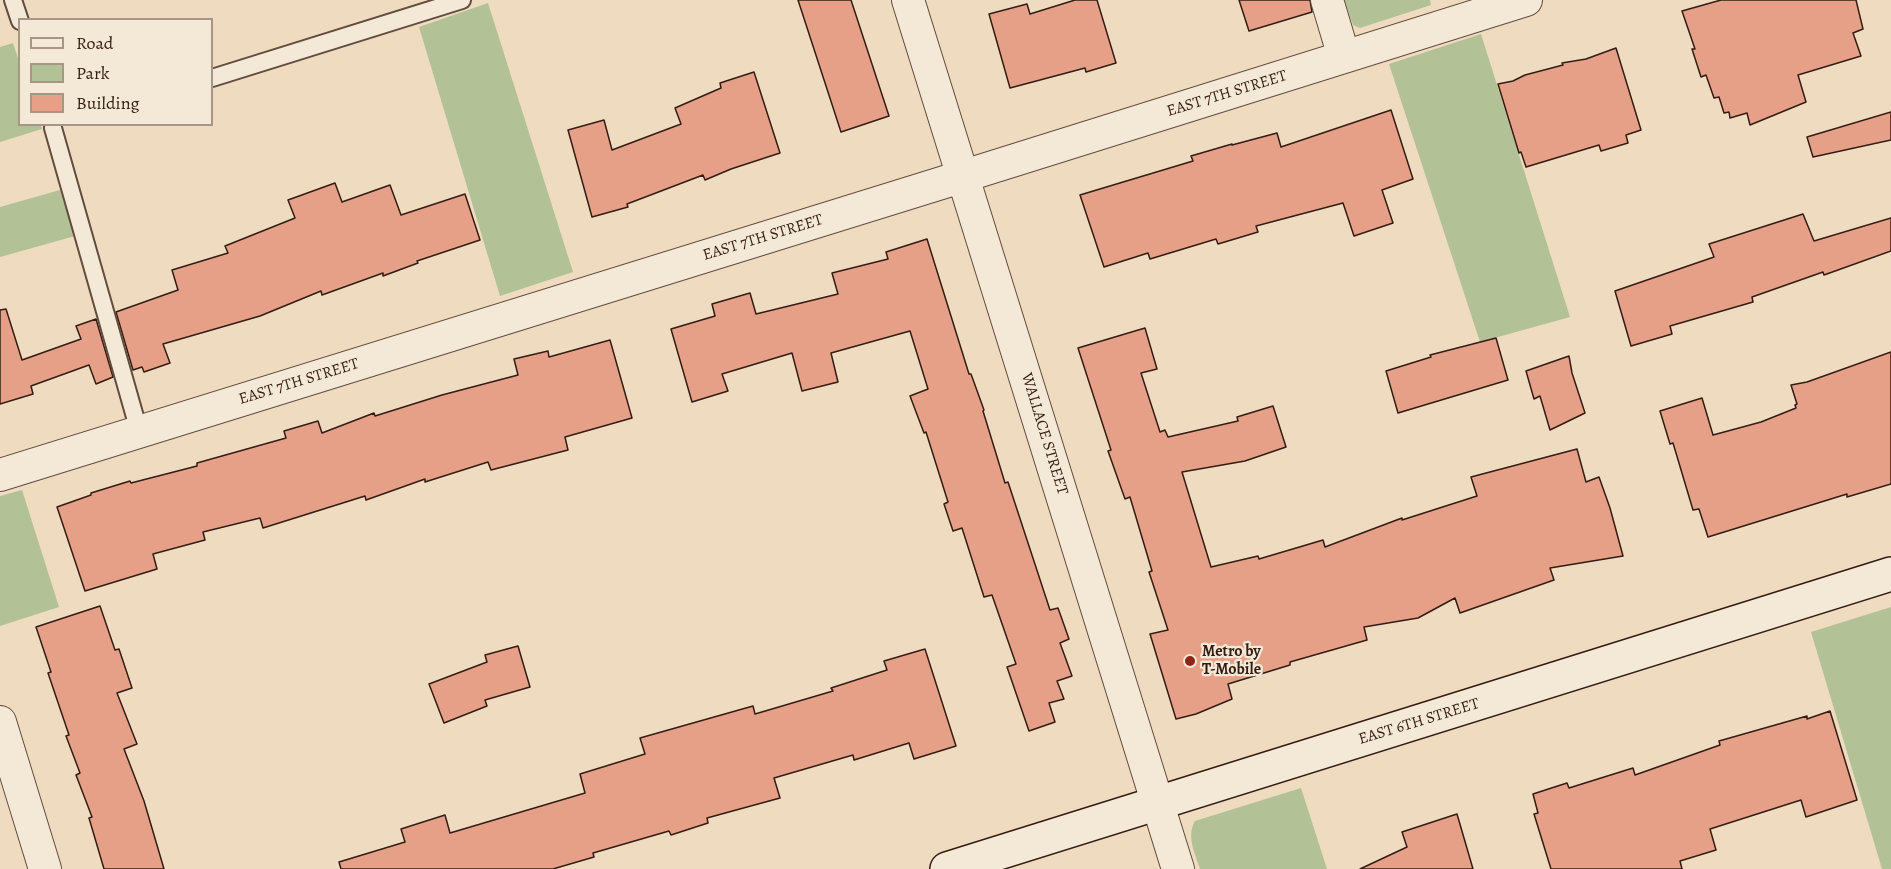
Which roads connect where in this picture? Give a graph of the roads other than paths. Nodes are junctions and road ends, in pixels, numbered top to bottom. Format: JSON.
{"nodes":[{"id":1,"x":13,"y":0,"type":"edge"},
{"id":2,"x":462,"y":0,"type":"edge"},
{"id":3,"x":908,"y":0,"type":"edge"},
{"id":4,"x":1327,"y":0,"type":"edge"},
{"id":5,"x":1526,"y":0,"type":"edge"},
{"id":6,"x":19,"y":18,"type":"edge"},
{"id":7,"x":1344,"y":57,"type":"junction"},
{"id":8,"x":213,"y":78,"type":"edge"},
{"id":9,"x":57,"y":126,"type":"edge"},
{"id":10,"x":964,"y":176,"type":"junction"},
{"id":11,"x":140,"y":431,"type":"junction"},
{"id":12,"x":0,"y":474,"type":"edge"},
{"id":13,"x":1891,"y":574,"type":"edge"},
{"id":14,"x":0,"y":722,"type":"edge"},
{"id":15,"x":1157,"y":803,"type":"junction"},
{"id":16,"x":45,"y":869,"type":"edge"},
{"id":17,"x":947,"y":869,"type":"edge"},
{"id":18,"x":1178,"y":869,"type":"edge"}],
"edges":[{"from":1,"to":6,"type":"lane"},
{"from":2,"to":8,"type":"lane"},
{"from":3,"to":10,"type":"street","name":"WALLACE STREET"},
{"from":4,"to":7,"type":"street"},
{"from":5,"to":7,"type":"street","name":"EAST 7TH STREET"},
{"from":7,"to":10,"type":"street","name":"EAST 7TH STREET"},
{"from":9,"to":11,"type":"lane"},
{"from":10,"to":11,"type":"street","name":"EAST 7TH STREET"},
{"from":10,"to":15,"type":"street","name":"WALLACE STREET"},
{"from":11,"to":12,"type":"street","name":"EAST 7TH STREET"},
{"from":13,"to":15,"type":"main road","name":"EAST 6TH STREET"},
{"from":14,"to":16,"type":"street"},
{"from":15,"to":17,"type":"main road","name":"EAST 6TH STREET"},
{"from":15,"to":18,"type":"street","name":"WALLACE STREET"}]}
